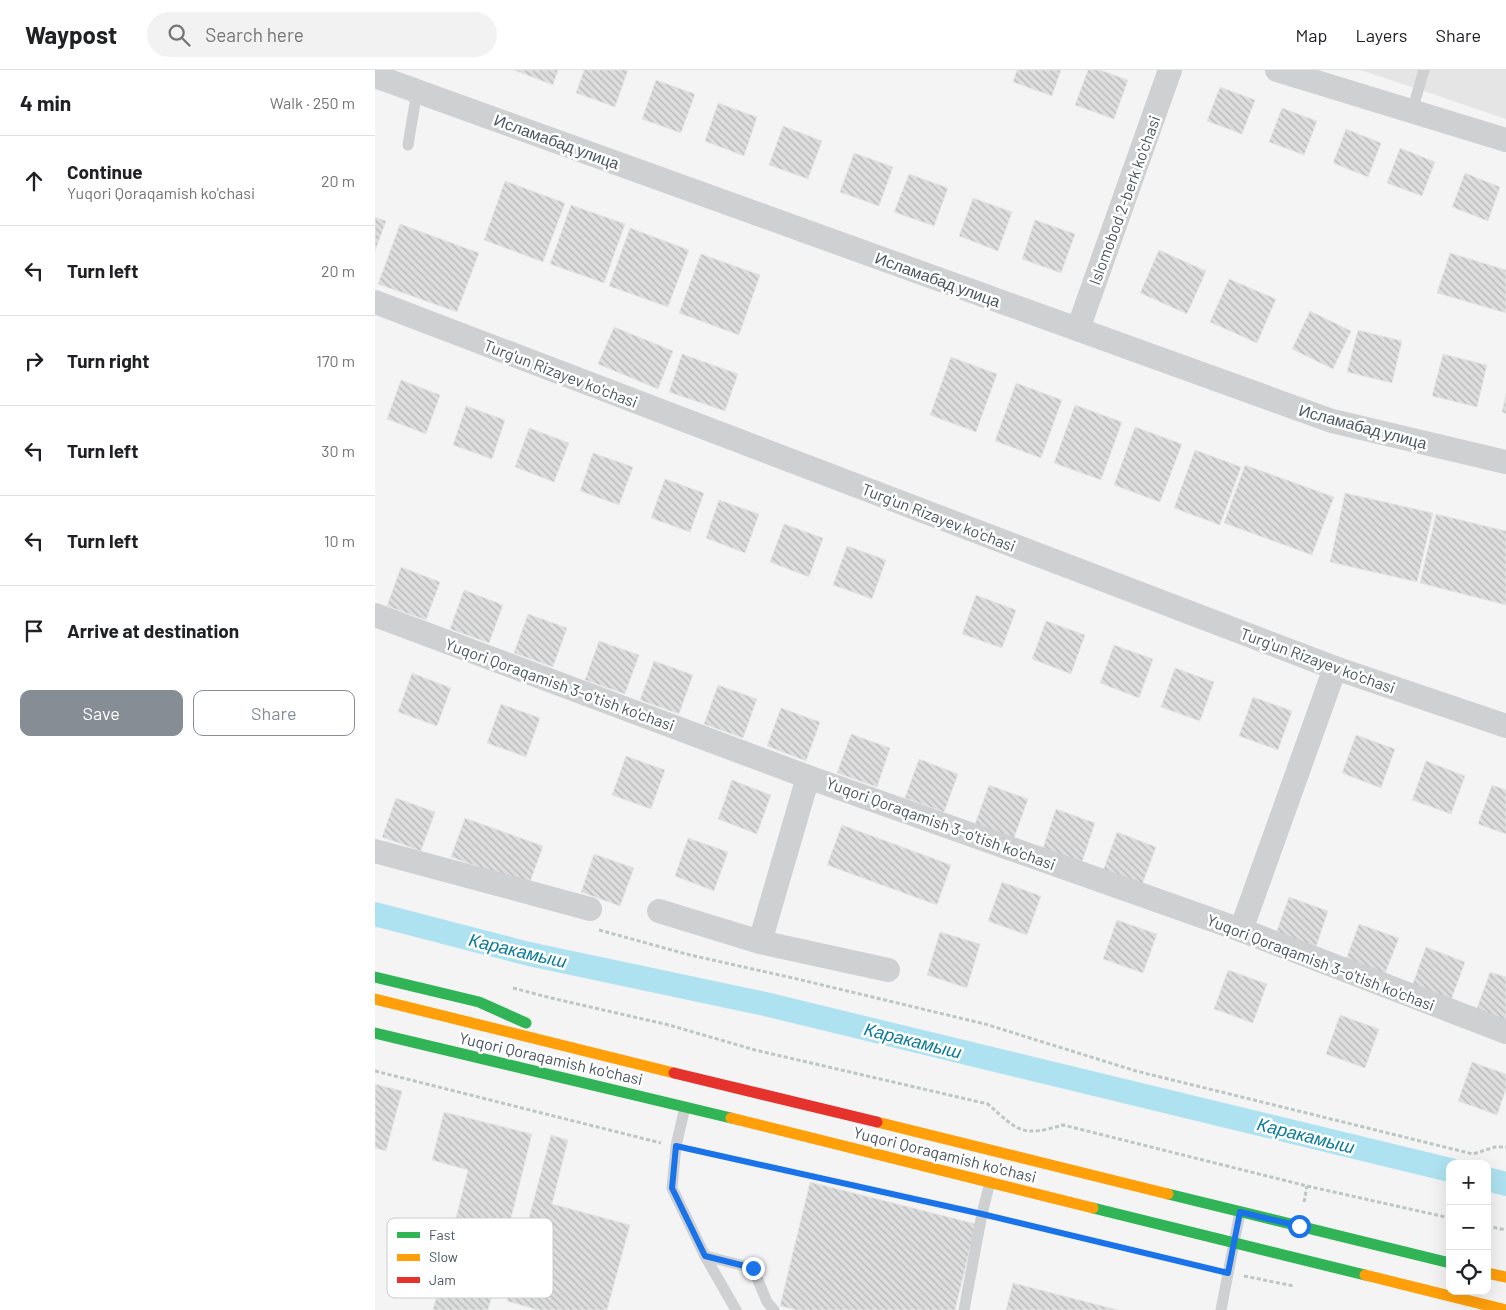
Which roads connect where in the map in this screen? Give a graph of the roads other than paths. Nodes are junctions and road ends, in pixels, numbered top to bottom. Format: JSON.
{"nodes":[{"id":1,"x":1171,"y":70,"type":"edge"},
{"id":2,"x":1277,"y":70,"type":"edge"},
{"id":3,"x":1424,"y":70,"type":"edge"},
{"id":4,"x":375,"y":76,"type":"edge"},
{"id":5,"x":417,"y":91,"type":"junction"},
{"id":6,"x":1412,"y":111,"type":"junction"},
{"id":7,"x":1506,"y":140,"type":"edge"},
{"id":8,"x":408,"y":144,"type":"dead end"},
{"id":9,"x":375,"y":302,"type":"edge"},
{"id":10,"x":1078,"y":329,"type":"junction"},
{"id":11,"x":1506,"y":462,"type":"edge"},
{"id":12,"x":375,"y":616,"type":"edge"},
{"id":13,"x":1335,"y":668,"type":"junction"},
{"id":14,"x":1506,"y":726,"type":"edge"},
{"id":15,"x":809,"y":776,"type":"junction"},
{"id":16,"x":375,"y":851,"type":"edge"},
{"id":17,"x":659,"y":911,"type":"dead end"},
{"id":18,"x":593,"y":919,"type":"road end"},
{"id":19,"x":1241,"y":930,"type":"junction"},
{"id":20,"x":760,"y":942,"type":"junction"},
{"id":21,"x":887,"y":970,"type":"dead end"},
{"id":22,"x":375,"y":977,"type":"edge"},
{"id":23,"x":375,"y":999,"type":"edge"},
{"id":24,"x":1506,"y":1032,"type":"edge"},
{"id":25,"x":375,"y":1033,"type":"edge"},
{"id":26,"x":596,"y":1053,"type":"junction"},
{"id":27,"x":685,"y":1107,"type":"junction"},
{"id":28,"x":990,"y":1182,"type":"junction"},
{"id":29,"x":1240,"y":1212,"type":"junction"},
{"id":30,"x":1233,"y":1242,"type":"junction"},
{"id":31,"x":705,"y":1256,"type":"junction"},
{"id":32,"x":1446,"y":1263,"type":"edge"},
{"id":33,"x":1491,"y":1274,"type":"edge"},
{"id":34,"x":1506,"y":1277,"type":"edge"},
{"id":35,"x":736,"y":1310,"type":"edge"},
{"id":36,"x":774,"y":1310,"type":"edge"},
{"id":37,"x":965,"y":1310,"type":"edge"},
{"id":38,"x":1221,"y":1310,"type":"edge"},
{"id":39,"x":1506,"y":1310,"type":"edge"}],
"edges":[{"from":1,"to":10,"type":"street","name":"Islomobod 2-berk ko'chasi"},
{"from":2,"to":6,"type":"street"},
{"from":3,"to":6,"type":"lane"},
{"from":4,"to":5,"type":"street","name":"Исламабад улица"},
{"from":5,"to":8,"type":"lane"},
{"from":5,"to":10,"type":"street","name":"Исламабад улица"},
{"from":6,"to":7,"type":"street"},
{"from":9,"to":13,"type":"street","name":"Turg'un Rizayev ko'chasi"},
{"from":10,"to":11,"type":"street","name":"Исламабад улица"},
{"from":12,"to":15,"type":"street","name":"Yuqori Qoraqamish 3-o'tish ko'chasi"},
{"from":13,"to":14,"type":"street","name":"Turg'un Rizayev ko'chasi"},
{"from":13,"to":19,"type":"street"},
{"from":15,"to":19,"type":"street","name":"Yuqori Qoraqamish 3-o'tish ko'chasi"},
{"from":15,"to":20,"type":"street"},
{"from":16,"to":18,"type":"street"},
{"from":17,"to":20,"type":"street"},
{"from":19,"to":24,"type":"street","name":"Yuqori Qoraqamish 3-o'tish ko'chasi"},
{"from":20,"to":21,"type":"street"},
{"from":22,"to":26,"type":"main road"},
{"from":23,"to":26,"type":"main road","name":"Yuqori Qoraqamish ko'chasi"},
{"from":25,"to":27,"type":"main road","name":"Yuqori Qoraqamish ko'chasi"},
{"from":26,"to":29,"type":"main road","name":"Yuqori Qoraqamish ko'chasi"},
{"from":27,"to":28,"type":"main road","name":"Yuqori Qoraqamish ko'chasi"},
{"from":27,"to":31,"type":"lane"},
{"from":28,"to":30,"type":"main road","name":"Yuqori Qoraqamish ko'chasi"},
{"from":28,"to":37,"type":"lane"},
{"from":29,"to":30,"type":"lane"},
{"from":29,"to":32,"type":"main road","name":"Yuqori Qoraqamish ko'chasi"},
{"from":30,"to":38,"type":"lane"},
{"from":30,"to":39,"type":"main road","name":"Yuqori Qoraqamish ko'chasi"},
{"from":31,"to":35,"type":"lane"},
{"from":31,"to":36,"type":"lane"},
{"from":33,"to":34,"type":"main road"}]}
